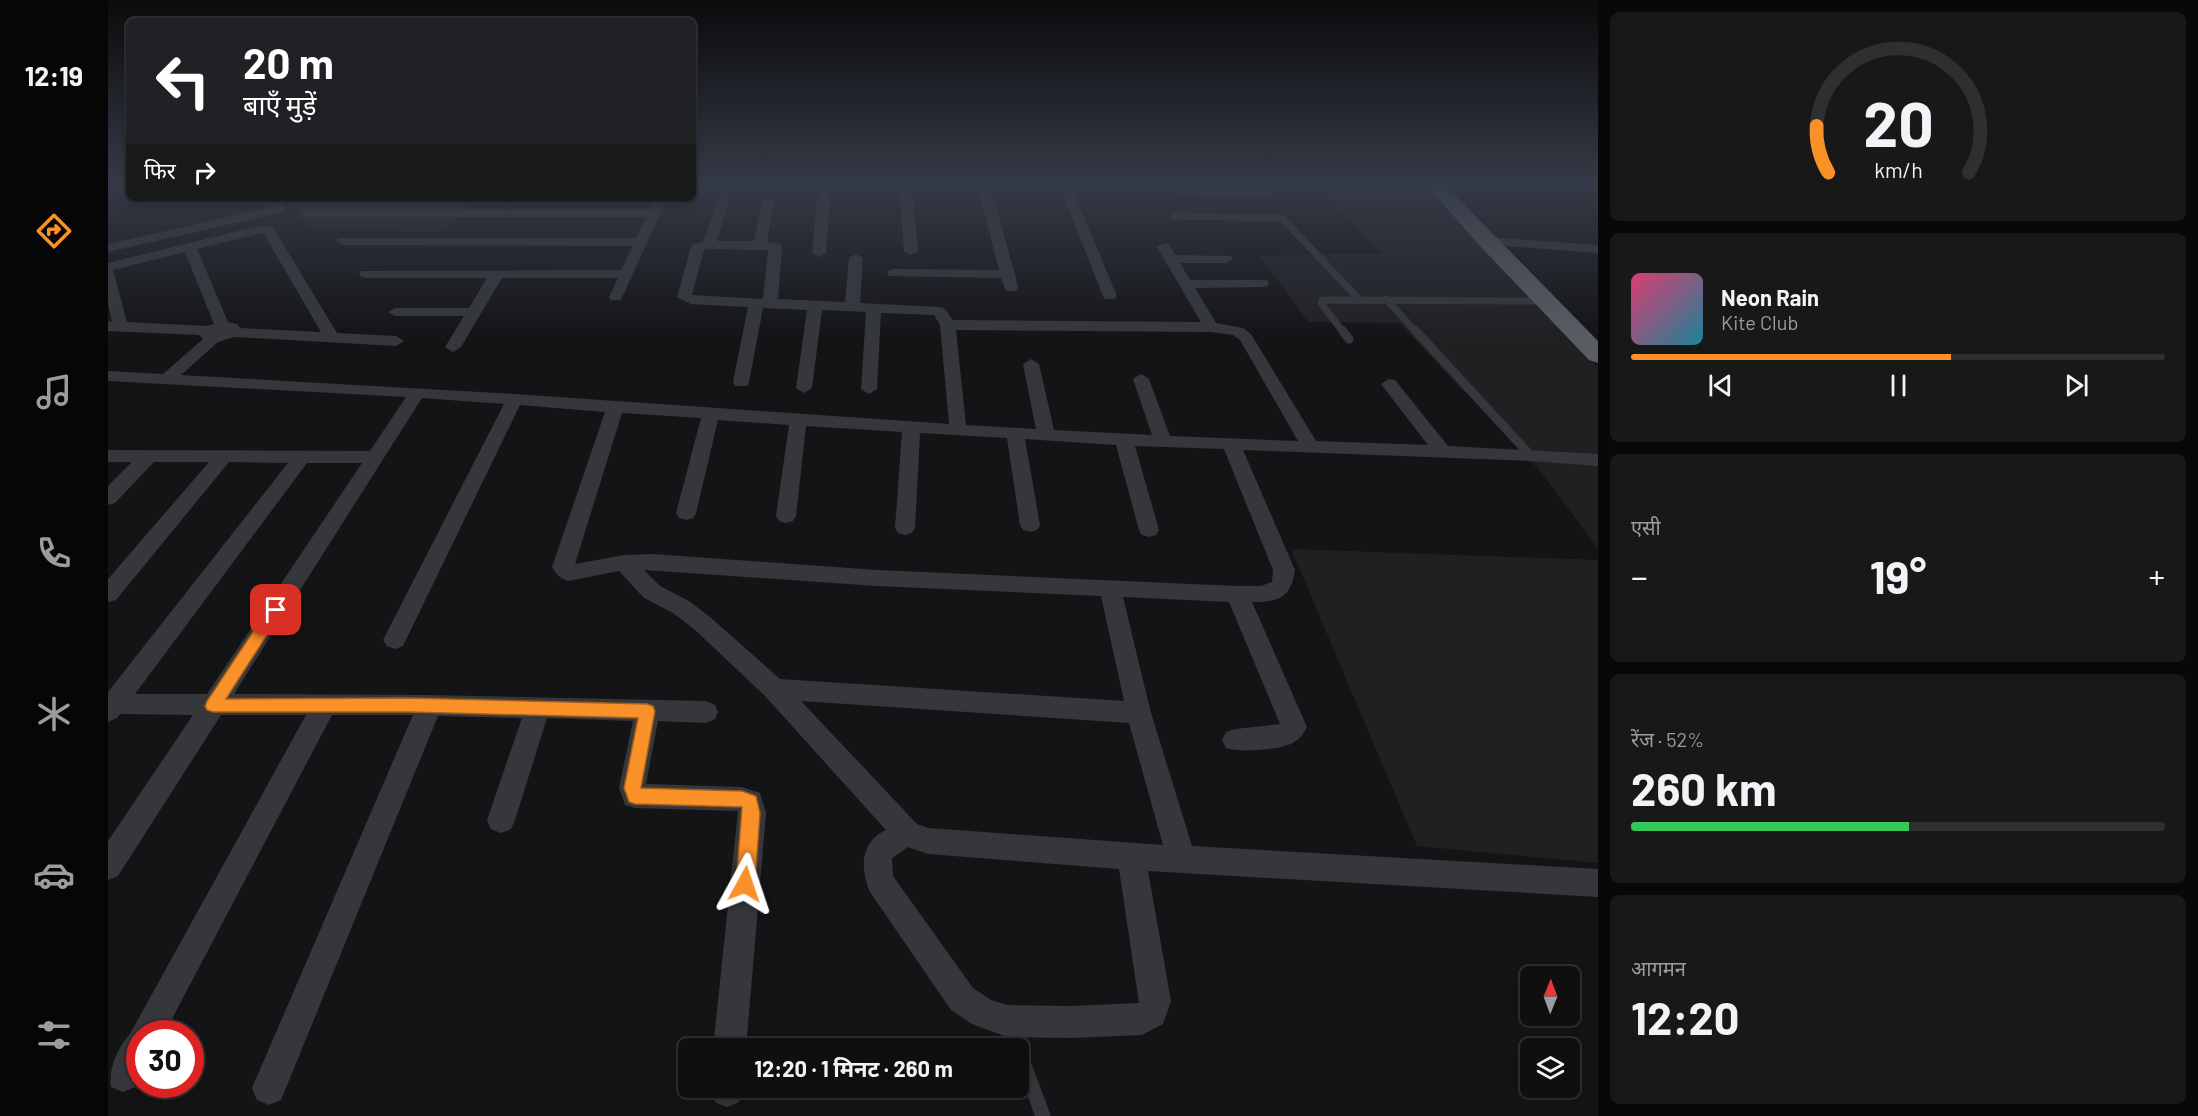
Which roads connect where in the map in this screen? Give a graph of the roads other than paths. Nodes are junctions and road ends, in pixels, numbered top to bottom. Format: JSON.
{"nodes":[{"id":1,"x":165,"y":235,"type":"edge"},
{"id":2,"x":238,"y":235,"type":"edge"},
{"id":3,"x":271,"y":235,"type":"edge"},
{"id":4,"x":645,"y":235,"type":"edge"},
{"id":5,"x":712,"y":235,"type":"edge"},
{"id":6,"x":762,"y":235,"type":"edge"},
{"id":7,"x":821,"y":235,"type":"edge"},
{"id":8,"x":910,"y":235,"type":"edge"},
{"id":9,"x":997,"y":235,"type":"edge"},
{"id":10,"x":1085,"y":235,"type":"edge"},
{"id":11,"x":1298,"y":235,"type":"edge"},
{"id":12,"x":1480,"y":235,"type":"edge"},
{"id":13,"x":343,"y":241,"type":"dead end"},
{"id":14,"x":1486,"y":241,"type":"junction"},
{"id":15,"x":642,"y":242,"type":"junction"},
{"id":16,"x":709,"y":245,"type":"junction"},
{"id":17,"x":759,"y":245,"type":"junction"},
{"id":18,"x":190,"y":247,"type":"junction"},
{"id":19,"x":108,"y":248,"type":"edge"},
{"id":20,"x":1598,"y":249,"type":"edge"},
{"id":21,"x":911,"y":250,"type":"dead end"},
{"id":22,"x":819,"y":253,"type":"dead end"},
{"id":23,"x":856,"y":258,"type":"dead end"},
{"id":24,"x":1226,"y":259,"type":"dead end"},
{"id":25,"x":108,"y":267,"type":"edge"},
{"id":26,"x":108,"y":273,"type":"edge"},
{"id":27,"x":894,"y":273,"type":"dead end"},
{"id":28,"x":366,"y":274,"type":"dead end"},
{"id":29,"x":497,"y":274,"type":"junction"},
{"id":30,"x":627,"y":274,"type":"junction"},
{"id":31,"x":1008,"y":274,"type":"junction"},
{"id":32,"x":1262,"y":283,"type":"dead end"},
{"id":33,"x":1185,"y":284,"type":"junction"},
{"id":34,"x":1011,"y":288,"type":"dead end"},
{"id":35,"x":1110,"y":296,"type":"dead end"},
{"id":36,"x":616,"y":297,"type":"dead end"},
{"id":37,"x":1359,"y":299,"type":"junction"},
{"id":38,"x":1386,"y":299,"type":"junction"},
{"id":39,"x":1545,"y":301,"type":"junction"},
{"id":40,"x":763,"y":303,"type":"junction"},
{"id":41,"x":815,"y":305,"type":"junction"},
{"id":42,"x":852,"y":306,"type":"junction"},
{"id":43,"x":874,"y":307,"type":"junction"},
{"id":44,"x":395,"y":312,"type":"dead end"},
{"id":45,"x":475,"y":312,"type":"junction"},
{"id":46,"x":948,"y":325,"type":"junction"},
{"id":47,"x":115,"y":327,"type":"edge"},
{"id":48,"x":1211,"y":327,"type":"junction"},
{"id":49,"x":219,"y":332,"type":"junction"},
{"id":50,"x":332,"y":338,"type":"junction"},
{"id":51,"x":1349,"y":339,"type":"dead end"},
{"id":52,"x":396,"y":341,"type":"dead end"},
{"id":53,"x":453,"y":347,"type":"dead end"},
{"id":54,"x":1598,"y":355,"type":"edge"},
{"id":55,"x":1031,"y":364,"type":"dead end"},
{"id":56,"x":108,"y":376,"type":"edge"},
{"id":57,"x":167,"y":379,"type":"junction"},
{"id":58,"x":1141,"y":379,"type":"dead end"},
{"id":59,"x":741,"y":382,"type":"dead end"},
{"id":60,"x":1389,"y":384,"type":"dead end"},
{"id":61,"x":804,"y":388,"type":"dead end"},
{"id":62,"x":869,"y":389,"type":"dead end"},
{"id":63,"x":417,"y":393,"type":"junction"},
{"id":64,"x":515,"y":399,"type":"junction"},
{"id":65,"x":616,"y":406,"type":"junction"},
{"id":66,"x":711,"y":414,"type":"junction"},
{"id":67,"x":798,"y":420,"type":"junction"},
{"id":68,"x":911,"y":427,"type":"junction"},
{"id":69,"x":958,"y":430,"type":"junction"},
{"id":70,"x":1015,"y":434,"type":"junction"},
{"id":71,"x":1046,"y":436,"type":"junction"},
{"id":72,"x":1124,"y":440,"type":"junction"},
{"id":73,"x":1163,"y":442,"type":"junction"},
{"id":74,"x":1232,"y":446,"type":"junction"},
{"id":75,"x":1311,"y":448,"type":"junction"},
{"id":76,"x":1443,"y":452,"type":"junction"},
{"id":77,"x":1530,"y":455,"type":"junction"},
{"id":78,"x":108,"y":456,"type":"edge"},
{"id":79,"x":149,"y":456,"type":"junction"},
{"id":80,"x":376,"y":457,"type":"junction"},
{"id":81,"x":223,"y":458,"type":"junction"},
{"id":82,"x":301,"y":458,"type":"junction"},
{"id":83,"x":1598,"y":460,"type":"edge"},
{"id":84,"x":108,"y":498,"type":"edge"},
{"id":85,"x":686,"y":513,"type":"dead end"},
{"id":86,"x":786,"y":516,"type":"dead end"},
{"id":87,"x":1030,"y":525,"type":"dead end"},
{"id":88,"x":905,"y":528,"type":"dead end"},
{"id":89,"x":1149,"y":530,"type":"dead end"},
{"id":90,"x":624,"y":563,"type":"junction"},
{"id":91,"x":1110,"y":589,"type":"junction"},
{"id":92,"x":108,"y":594,"type":"edge"},
{"id":93,"x":1237,"y":594,"type":"junction"},
{"id":94,"x":394,"y":640,"type":"dead end"},
{"id":95,"x":774,"y":689,"type":"junction"},
{"id":96,"x":325,"y":704,"type":"junction"},
{"id":97,"x":430,"y":705,"type":"junction"},
{"id":98,"x":110,"y":706,"type":"edge"},
{"id":99,"x":213,"y":706,"type":"junction"},
{"id":100,"x":538,"y":708,"type":"junction"},
{"id":101,"x":647,"y":711,"type":"junction"},
{"id":102,"x":705,"y":712,"type":"dead end"},
{"id":103,"x":1139,"y":713,"type":"junction"},
{"id":104,"x":1235,"y":740,"type":"dead end"},
{"id":105,"x":501,"y":820,"type":"dead end"},
{"id":106,"x":908,"y":834,"type":"junction"},
{"id":107,"x":1131,"y":857,"type":"junction"},
{"id":108,"x":1182,"y":860,"type":"junction"},
{"id":109,"x":108,"y":866,"type":"edge"},
{"id":110,"x":1598,"y":883,"type":"edge"},
{"id":111,"x":154,"y":1020,"type":"edge"},
{"id":112,"x":731,"y":1038,"type":"edge"},
{"id":113,"x":1014,"y":1038,"type":"edge"},
{"id":114,"x":1018,"y":1038,"type":"edge"},
{"id":115,"x":126,"y":1070,"type":"edge"},
{"id":116,"x":123,"y":1075,"type":"dead end"},
{"id":117,"x":1029,"y":1078,"type":"edge"},
{"id":118,"x":269,"y":1088,"type":"dead end"},
{"id":119,"x":1043,"y":1116,"type":"edge"}],
"edges":[{"from":1,"to":19,"type":"street"},
{"from":2,"to":18,"type":"street"},
{"from":3,"to":50,"type":"street"},
{"from":4,"to":15,"type":"street"},
{"from":5,"to":16,"type":"street"},
{"from":6,"to":17,"type":"street"},
{"from":7,"to":22,"type":"street"},
{"from":8,"to":21,"type":"street"},
{"from":9,"to":31,"type":"street"},
{"from":10,"to":35,"type":"street"},
{"from":11,"to":37,"type":"lane"},
{"from":12,"to":14,"type":"highway"},
{"from":13,"to":15,"type":"street"},
{"from":14,"to":20,"type":"street"},
{"from":14,"to":39,"type":"highway"},
{"from":15,"to":30,"type":"street"},
{"from":16,"to":17,"type":"street"},
{"from":16,"to":40,"type":"street"},
{"from":17,"to":40,"type":"street"},
{"from":18,"to":25,"type":"street"},
{"from":18,"to":49,"type":"street"},
{"from":23,"to":42,"type":"street"},
{"from":24,"to":33,"type":"street"},
{"from":26,"to":47,"type":"street"},
{"from":27,"to":31,"type":"street"},
{"from":28,"to":29,"type":"street"},
{"from":29,"to":30,"type":"street"},
{"from":29,"to":45,"type":"street"},
{"from":30,"to":36,"type":"street"},
{"from":31,"to":34,"type":"street"},
{"from":32,"to":33,"type":"street"},
{"from":33,"to":48,"type":"street"},
{"from":37,"to":38,"type":"lane"},
{"from":37,"to":51,"type":"lane"},
{"from":38,"to":39,"type":"lane"},
{"from":38,"to":77,"type":"lane"},
{"from":39,"to":54,"type":"highway"},
{"from":40,"to":41,"type":"street"},
{"from":40,"to":59,"type":"street"},
{"from":41,"to":42,"type":"street"},
{"from":41,"to":61,"type":"street"},
{"from":42,"to":43,"type":"street"},
{"from":43,"to":46,"type":"street"},
{"from":43,"to":62,"type":"street"},
{"from":44,"to":45,"type":"street"},
{"from":45,"to":53,"type":"street"},
{"from":46,"to":48,"type":"street"},
{"from":46,"to":69,"type":"street"},
{"from":47,"to":49,"type":"street"},
{"from":48,"to":75,"type":"street"},
{"from":49,"to":50,"type":"street"},
{"from":49,"to":57,"type":"street"},
{"from":50,"to":52,"type":"street"},
{"from":55,"to":71,"type":"street"},
{"from":56,"to":57,"type":"street"},
{"from":57,"to":63,"type":"street"},
{"from":58,"to":73,"type":"street"},
{"from":60,"to":76,"type":"street"},
{"from":63,"to":64,"type":"street"},
{"from":63,"to":80,"type":"street"},
{"from":64,"to":65,"type":"street"},
{"from":64,"to":94,"type":"street"},
{"from":65,"to":66,"type":"street"},
{"from":65,"to":90,"type":"street"},
{"from":66,"to":67,"type":"street"},
{"from":66,"to":85,"type":"street"},
{"from":67,"to":68,"type":"street"},
{"from":67,"to":86,"type":"street"},
{"from":68,"to":69,"type":"street"},
{"from":68,"to":88,"type":"street"},
{"from":69,"to":70,"type":"street"},
{"from":70,"to":71,"type":"street"},
{"from":70,"to":87,"type":"street"},
{"from":71,"to":72,"type":"street"},
{"from":72,"to":73,"type":"street"},
{"from":72,"to":89,"type":"street"},
{"from":73,"to":74,"type":"street"},
{"from":74,"to":75,"type":"street"},
{"from":74,"to":93,"type":"street"},
{"from":75,"to":76,"type":"street"},
{"from":76,"to":77,"type":"street"},
{"from":77,"to":83,"type":"street"},
{"from":78,"to":79,"type":"street"},
{"from":79,"to":81,"type":"street"},
{"from":79,"to":84,"type":"street"},
{"from":80,"to":82,"type":"street"},
{"from":80,"to":99,"type":"street"},
{"from":81,"to":82,"type":"street"},
{"from":81,"to":92,"type":"street"},
{"from":82,"to":98,"type":"street"},
{"from":90,"to":91,"type":"street"},
{"from":90,"to":95,"type":"street"},
{"from":91,"to":93,"type":"street"},
{"from":91,"to":103,"type":"street"},
{"from":93,"to":104,"type":"street"},
{"from":95,"to":103,"type":"street"},
{"from":95,"to":106,"type":"street"},
{"from":96,"to":97,"type":"street"},
{"from":96,"to":99,"type":"street"},
{"from":96,"to":111,"type":"street"},
{"from":97,"to":100,"type":"street"},
{"from":97,"to":118,"type":"street"},
{"from":98,"to":99,"type":"street"},
{"from":99,"to":109,"type":"street"},
{"from":100,"to":101,"type":"street"},
{"from":100,"to":105,"type":"street"},
{"from":101,"to":102,"type":"street"},
{"from":101,"to":112,"type":"street"},
{"from":103,"to":108,"type":"street"},
{"from":106,"to":107,"type":"street"},
{"from":106,"to":113,"type":"street"},
{"from":107,"to":108,"type":"street"},
{"from":107,"to":114,"type":"street"},
{"from":108,"to":110,"type":"street"},
{"from":115,"to":116,"type":"street"},
{"from":117,"to":119,"type":"lane"}]}
